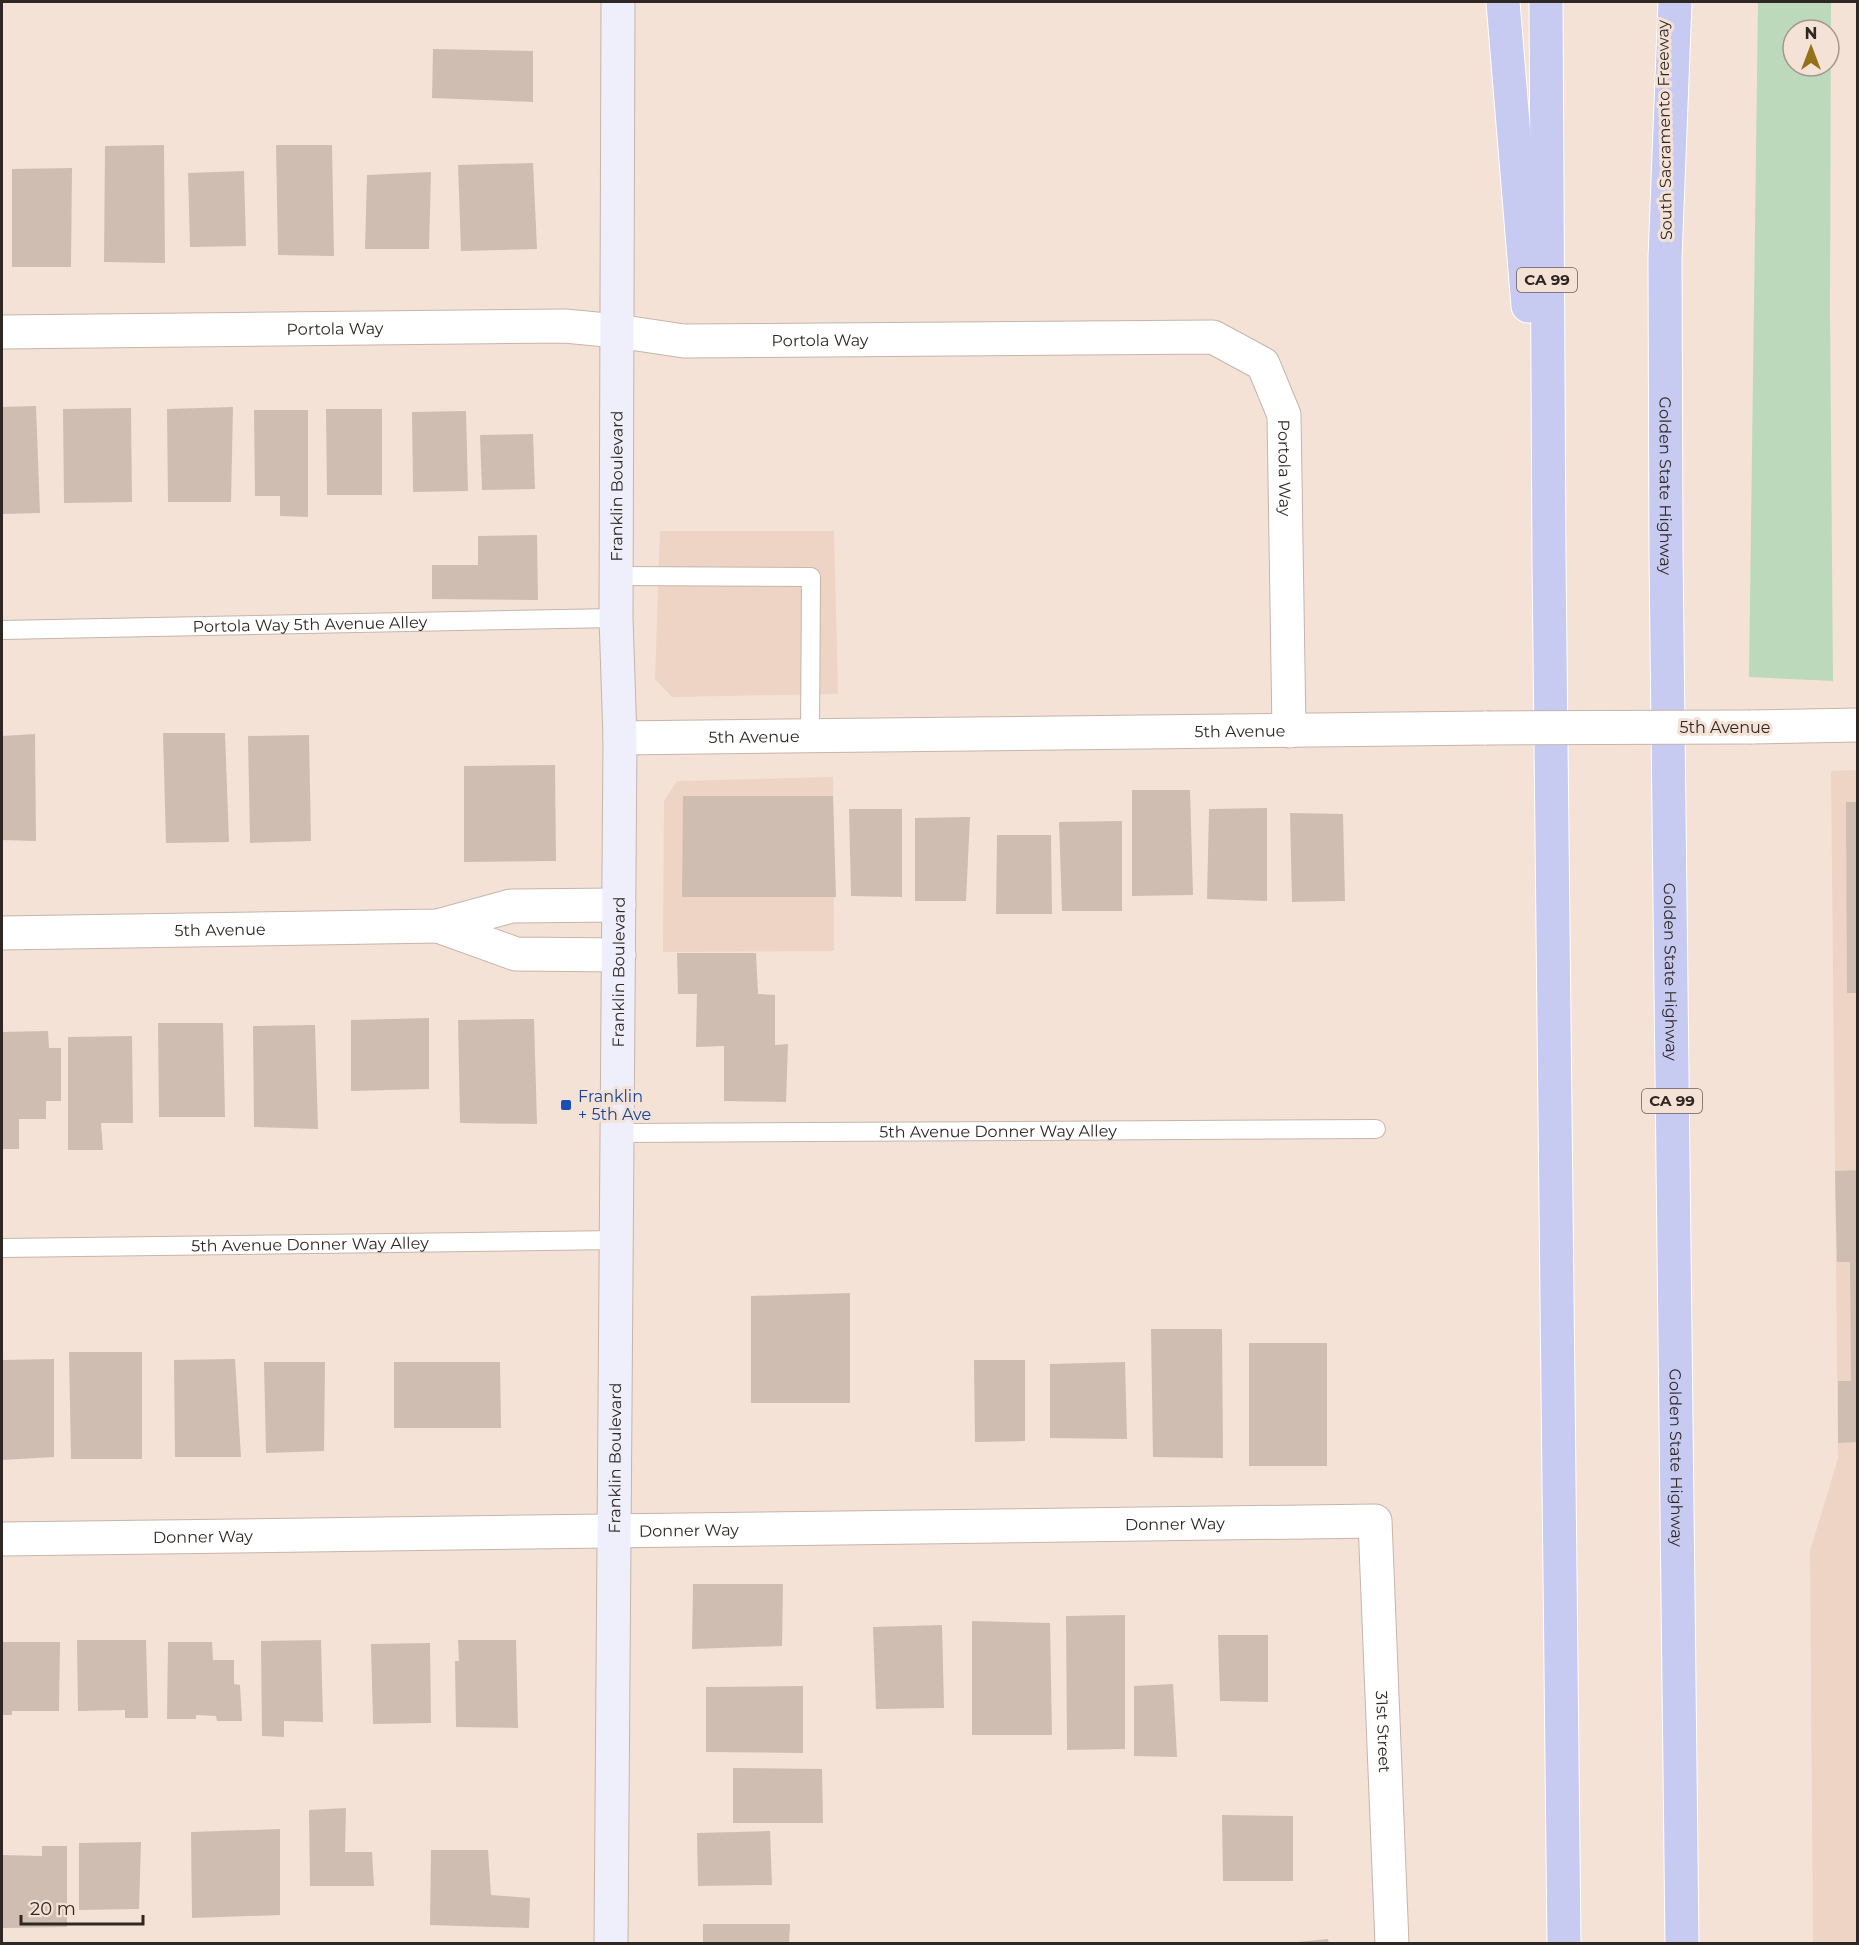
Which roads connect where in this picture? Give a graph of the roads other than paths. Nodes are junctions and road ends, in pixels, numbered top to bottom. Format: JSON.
{"nodes":[{"id":1,"x":618,"y":2,"type":"edge"},
{"id":2,"x":1503,"y":2,"type":"edge"},
{"id":3,"x":1545,"y":2,"type":"edge"},
{"id":4,"x":1662,"y":2,"type":"edge"},
{"id":5,"x":1675,"y":2,"type":"edge"},
{"id":6,"x":1665,"y":258,"type":"junction"},
{"id":7,"x":617,"y":331,"type":"junction"},
{"id":8,"x":2,"y":332,"type":"edge"},
{"id":9,"x":1549,"y":559,"type":"junction"},
{"id":10,"x":617,"y":576,"type":"junction"},
{"id":11,"x":616,"y":618,"type":"junction"},
{"id":12,"x":2,"y":630,"type":"edge"},
{"id":13,"x":1857,"y":725,"type":"edge"},
{"id":14,"x":1289,"y":731,"type":"junction"},
{"id":15,"x":810,"y":736,"type":"junction"},
{"id":16,"x":620,"y":738,"type":"junction"},
{"id":17,"x":619,"y":905,"type":"junction"},
{"id":18,"x":438,"y":926,"type":"junction"},
{"id":19,"x":2,"y":933,"type":"edge"},
{"id":20,"x":619,"y":955,"type":"junction"},
{"id":21,"x":1376,"y":1129,"type":"dead end"},
{"id":22,"x":618,"y":1133,"type":"junction"},
{"id":23,"x":617,"y":1239,"type":"junction"},
{"id":24,"x":2,"y":1248,"type":"edge"},
{"id":25,"x":1376,"y":1521,"type":"joint"},
{"id":26,"x":613,"y":1530,"type":"junction"},
{"id":27,"x":2,"y":1539,"type":"edge"},
{"id":28,"x":611,"y":1944,"type":"edge"},
{"id":29,"x":1392,"y":1944,"type":"edge"},
{"id":30,"x":1564,"y":1944,"type":"edge"},
{"id":31,"x":1682,"y":1944,"type":"edge"}],
"edges":[{"from":1,"to":7,"type":"main road","name":"Franklin Boulevard"},
{"from":2,"to":9,"type":"highway"},
{"from":3,"to":9,"type":"highway","number":"CA 99"},
{"from":4,"to":6,"type":"highway","name":"South Sacramento Freeway"},
{"from":5,"to":6,"type":"highway","name":"Golden State Highway"},
{"from":6,"to":31,"type":"highway","name":"Golden State Highway","number":"CA 99"},
{"from":7,"to":8,"type":"street","name":"Portola Way"},
{"from":7,"to":10,"type":"main road","name":"Franklin Boulevard"},
{"from":7,"to":14,"type":"street","name":"Portola Way"},
{"from":9,"to":30,"type":"highway","number":"CA 99"},
{"from":10,"to":11,"type":"main road","name":"Franklin Boulevard"},
{"from":10,"to":15,"type":"lane"},
{"from":11,"to":12,"type":"lane","name":"Portola Way 5th Avenue Alley"},
{"from":11,"to":16,"type":"main road","name":"Franklin Boulevard"},
{"from":13,"to":14,"type":"street","name":"5th Avenue","bridge":true},
{"from":14,"to":15,"type":"street","name":"5th Avenue"},
{"from":15,"to":16,"type":"street","name":"5th Avenue"},
{"from":16,"to":17,"type":"main road","name":"Franklin Boulevard"},
{"from":17,"to":18,"type":"street","name":"5th Avenue"},
{"from":17,"to":20,"type":"main road","name":"Franklin Boulevard"},
{"from":18,"to":19,"type":"street","name":"5th Avenue"},
{"from":18,"to":20,"type":"street","name":"5th Avenue"},
{"from":20,"to":22,"type":"main road","name":"Franklin Boulevard"},
{"from":21,"to":22,"type":"lane","name":"5th Avenue Donner Way Alley"},
{"from":22,"to":23,"type":"main road","name":"Franklin Boulevard"},
{"from":23,"to":24,"type":"lane","name":"5th Avenue Donner Way Alley"},
{"from":23,"to":26,"type":"main road","name":"Franklin Boulevard"},
{"from":25,"to":26,"type":"street","name":"Donner Way"},
{"from":25,"to":29,"type":"street","name":"31st Street"},
{"from":26,"to":27,"type":"street","name":"Donner Way"},
{"from":26,"to":28,"type":"main road","name":"Franklin Boulevard"}]}
